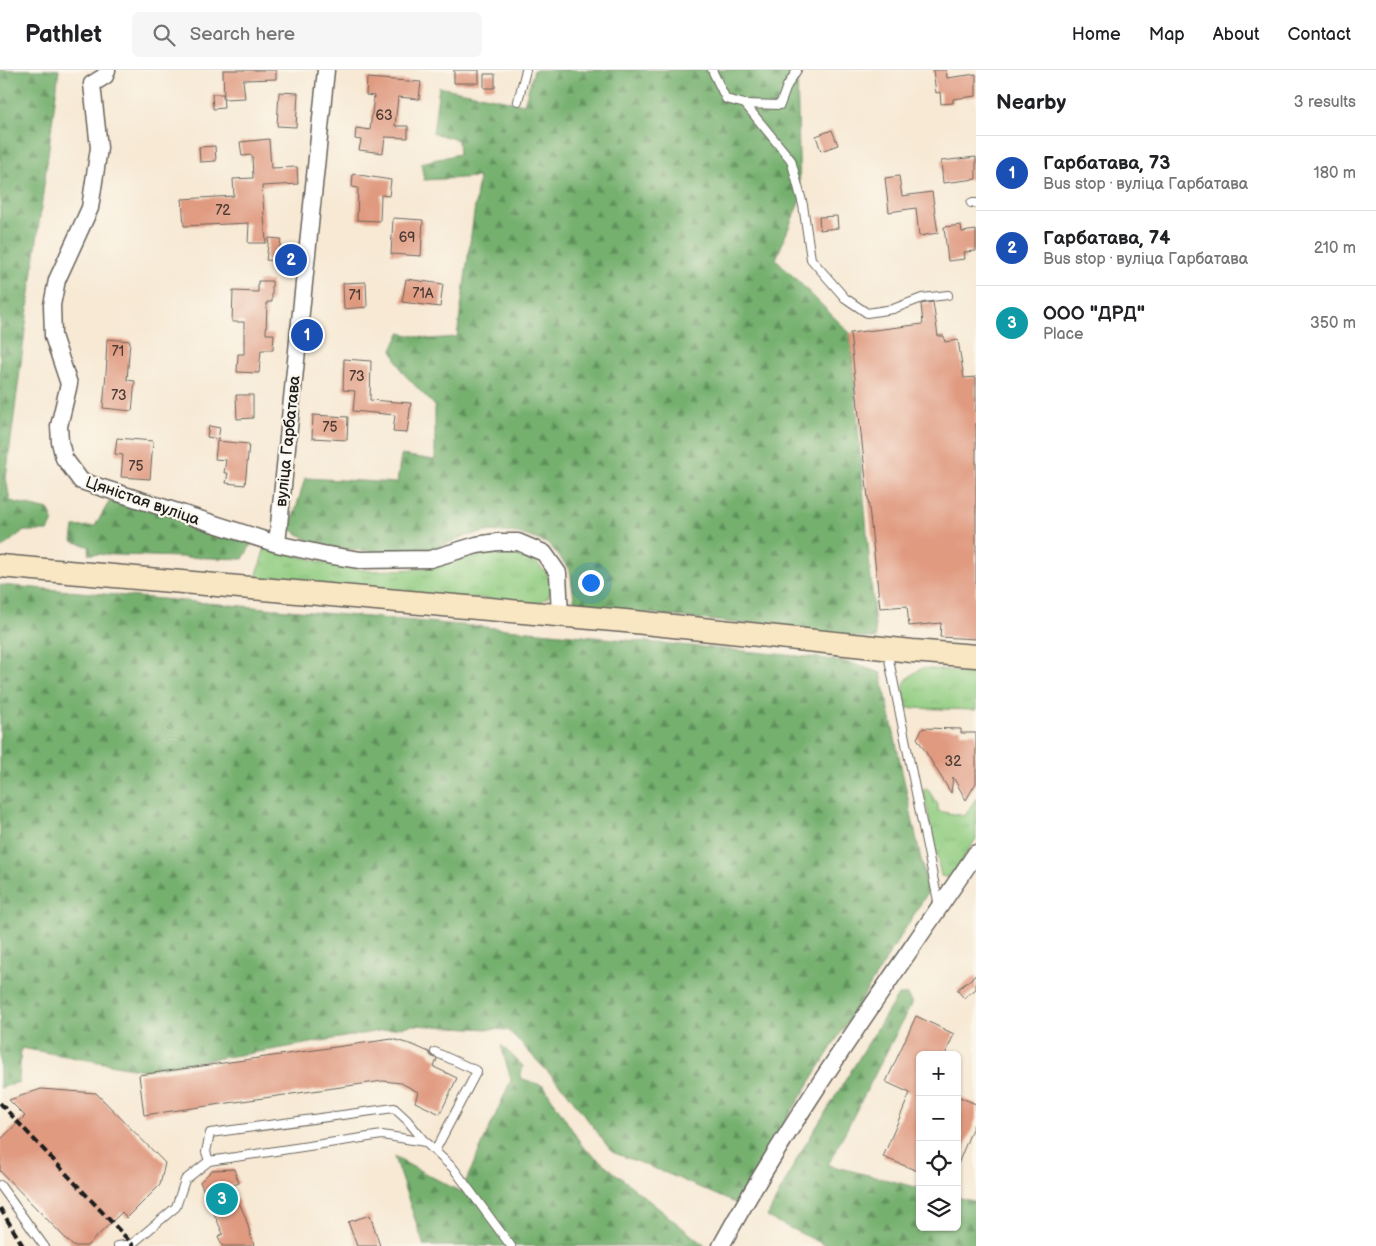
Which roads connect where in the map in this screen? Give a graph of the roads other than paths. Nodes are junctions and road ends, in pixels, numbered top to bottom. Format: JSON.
{"nodes":[{"id":1,"x":107,"y":70,"type":"edge"},
{"id":2,"x":326,"y":70,"type":"edge"},
{"id":3,"x":526,"y":70,"type":"edge"},
{"id":4,"x":712,"y":70,"type":"edge"},
{"id":5,"x":797,"y":70,"type":"edge"},
{"id":6,"x":518,"y":101,"type":"dead end"},
{"id":7,"x":745,"y":104,"type":"junction"},
{"id":8,"x":948,"y":296,"type":"dead end"},
{"id":9,"x":277,"y":544,"type":"junction"},
{"id":10,"x":0,"y":566,"type":"edge"},
{"id":11,"x":560,"y":616,"type":"junction"},
{"id":12,"x":886,"y":648,"type":"junction"},
{"id":13,"x":976,"y":656,"type":"edge"},
{"id":14,"x":976,"y":853,"type":"edge"},
{"id":15,"x":940,"y":907,"type":"junction"},
{"id":16,"x":435,"y":1052,"type":"dead end"},
{"id":17,"x":425,"y":1142,"type":"junction"},
{"id":18,"x":435,"y":1152,"type":"junction"},
{"id":19,"x":209,"y":1161,"type":"junction"},
{"id":20,"x":0,"y":1185,"type":"edge"},
{"id":21,"x":44,"y":1246,"type":"edge"},
{"id":22,"x":118,"y":1246,"type":"edge"},
{"id":23,"x":511,"y":1246,"type":"edge"},
{"id":24,"x":721,"y":1246,"type":"edge"}],
"edges":[{"from":1,"to":9,"type":"street","name":"Цяністая вуліца"},
{"from":2,"to":9,"type":"street","name":"вуліца Гарбатава"},
{"from":3,"to":6,"type":"lane"},
{"from":4,"to":7,"type":"lane"},
{"from":5,"to":7,"type":"lane"},
{"from":7,"to":8,"type":"lane"},
{"from":9,"to":11,"type":"street"},
{"from":10,"to":11,"type":"main road"},
{"from":11,"to":12,"type":"main road"},
{"from":12,"to":13,"type":"main road"},
{"from":12,"to":15,"type":"lane"},
{"from":14,"to":15,"type":"street"},
{"from":15,"to":24,"type":"street"},
{"from":16,"to":18,"type":"lane"},
{"from":17,"to":18,"type":"lane"},
{"from":17,"to":19,"type":"lane"},
{"from":17,"to":19,"type":"lane"},
{"from":18,"to":23,"type":"lane"},
{"from":19,"to":22,"type":"lane"},
{"from":20,"to":21,"type":"lane"}]}
